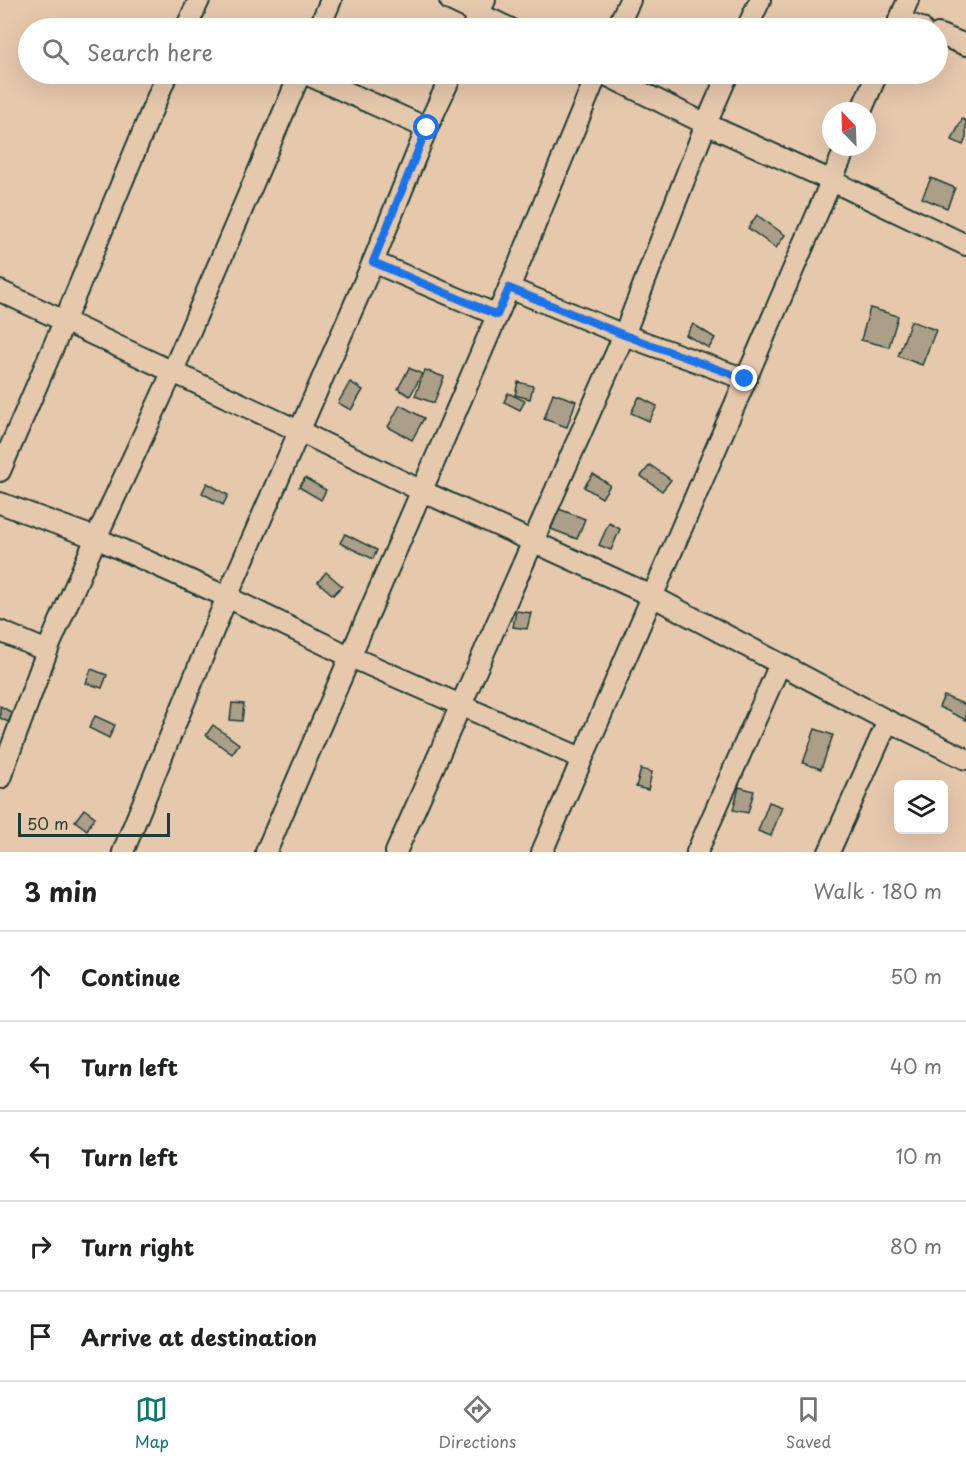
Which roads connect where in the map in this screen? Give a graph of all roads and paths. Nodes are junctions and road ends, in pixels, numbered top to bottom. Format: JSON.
{"nodes":[{"id":1,"x":200,"y":0,"type":"edge"},
{"id":2,"x":331,"y":0,"type":"edge"},
{"id":3,"x":450,"y":0,"type":"edge"},
{"id":4,"x":630,"y":0,"type":"edge"},
{"id":5,"x":760,"y":0,"type":"edge"},
{"id":6,"x":908,"y":0,"type":"edge"},
{"id":7,"x":479,"y":14,"type":"edge"},
{"id":8,"x":191,"y":18,"type":"edge"},
{"id":9,"x":323,"y":18,"type":"edge"},
{"id":10,"x":622,"y":18,"type":"edge"},
{"id":11,"x":752,"y":18,"type":"edge"},
{"id":12,"x":900,"y":18,"type":"edge"},
{"id":13,"x":948,"y":38,"type":"edge"},
{"id":14,"x":966,"y":45,"type":"edge"},
{"id":15,"x":163,"y":84,"type":"edge"},
{"id":16,"x":296,"y":84,"type":"edge"},
{"id":17,"x":328,"y":84,"type":"edge"},
{"id":18,"x":447,"y":84,"type":"edge"},
{"id":19,"x":593,"y":84,"type":"edge"},
{"id":20,"x":624,"y":84,"type":"edge"},
{"id":21,"x":724,"y":84,"type":"edge"},
{"id":22,"x":873,"y":84,"type":"edge"},
{"id":23,"x":865,"y":102,"type":"edge"},
{"id":24,"x":706,"y":124,"type":"junction"},
{"id":25,"x":427,"y":128,"type":"junction"},
{"id":26,"x":842,"y":156,"type":"edge"},
{"id":27,"x":832,"y":181,"type":"junction"},
{"id":28,"x":964,"y":238,"type":"edge"},
{"id":29,"x":373,"y":262,"type":"junction"},
{"id":30,"x":509,"y":288,"type":"junction"},
{"id":31,"x":0,"y":291,"type":"edge"},
{"id":32,"x":497,"y":315,"type":"junction"},
{"id":33,"x":64,"y":322,"type":"junction"},
{"id":34,"x":624,"y":335,"type":"junction"},
{"id":35,"x":172,"y":373,"type":"junction"},
{"id":36,"x":745,"y":379,"type":"junction"},
{"id":37,"x":300,"y":431,"type":"junction"},
{"id":38,"x":0,"y":471,"type":"edge"},
{"id":39,"x":422,"y":491,"type":"junction"},
{"id":40,"x":0,"y":503,"type":"edge"},
{"id":41,"x":96,"y":538,"type":"junction"},
{"id":42,"x":533,"y":541,"type":"junction"},
{"id":43,"x":652,"y":596,"type":"junction"},
{"id":44,"x":227,"y":597,"type":"junction"},
{"id":45,"x":0,"y":631,"type":"edge"},
{"id":46,"x":47,"y":651,"type":"junction"},
{"id":47,"x":351,"y":657,"type":"junction"},
{"id":48,"x":780,"y":664,"type":"junction"},
{"id":49,"x":461,"y":705,"type":"junction"},
{"id":50,"x":888,"y":721,"type":"junction"},
{"id":51,"x":581,"y":758,"type":"junction"},
{"id":52,"x":966,"y":759,"type":"edge"},
{"id":53,"x":0,"y":778,"type":"edge"},
{"id":54,"x":123,"y":852,"type":"edge"},
{"id":55,"x":266,"y":852,"type":"edge"},
{"id":56,"x":396,"y":852,"type":"edge"},
{"id":57,"x":542,"y":852,"type":"edge"},
{"id":58,"x":697,"y":852,"type":"edge"},
{"id":59,"x":829,"y":852,"type":"edge"}],
"edges":[{"from":1,"to":8,"type":"street"},
{"from":2,"to":9,"type":"street"},
{"from":3,"to":7,"type":"street"},
{"from":4,"to":10,"type":"street"},
{"from":5,"to":11,"type":"street"},
{"from":6,"to":12,"type":"street"},
{"from":13,"to":14,"type":"street"},
{"from":15,"to":33,"type":"street"},
{"from":16,"to":35,"type":"street"},
{"from":17,"to":25,"type":"street"},
{"from":18,"to":25,"type":"street"},
{"from":19,"to":30,"type":"street"},
{"from":20,"to":24,"type":"street"},
{"from":21,"to":24,"type":"street"},
{"from":22,"to":23,"type":"street"},
{"from":24,"to":27,"type":"street"},
{"from":24,"to":34,"type":"street"},
{"from":25,"to":29,"type":"street"},
{"from":26,"to":27,"type":"street"},
{"from":27,"to":28,"type":"street"},
{"from":27,"to":36,"type":"street"},
{"from":29,"to":32,"type":"street"},
{"from":29,"to":37,"type":"street"},
{"from":30,"to":32,"type":"street"},
{"from":30,"to":34,"type":"street"},
{"from":31,"to":33,"type":"street"},
{"from":32,"to":39,"type":"street"},
{"from":33,"to":35,"type":"street"},
{"from":33,"to":38,"type":"street"},
{"from":34,"to":36,"type":"street"},
{"from":34,"to":42,"type":"street"},
{"from":35,"to":37,"type":"street"},
{"from":35,"to":41,"type":"street"},
{"from":36,"to":43,"type":"street"},
{"from":37,"to":39,"type":"street"},
{"from":37,"to":44,"type":"street"},
{"from":39,"to":42,"type":"street"},
{"from":39,"to":47,"type":"street"},
{"from":40,"to":41,"type":"street"},
{"from":41,"to":44,"type":"street"},
{"from":41,"to":46,"type":"street"},
{"from":42,"to":43,"type":"street"},
{"from":42,"to":49,"type":"street"},
{"from":43,"to":48,"type":"street"},
{"from":43,"to":51,"type":"street"},
{"from":44,"to":47,"type":"street"},
{"from":44,"to":54,"type":"street"},
{"from":45,"to":46,"type":"street"},
{"from":46,"to":53,"type":"street"},
{"from":47,"to":49,"type":"street"},
{"from":47,"to":55,"type":"street"},
{"from":48,"to":50,"type":"street"},
{"from":48,"to":58,"type":"street"},
{"from":49,"to":51,"type":"street"},
{"from":49,"to":56,"type":"street"},
{"from":50,"to":52,"type":"street"},
{"from":50,"to":59,"type":"street"},
{"from":51,"to":57,"type":"street"}]}
